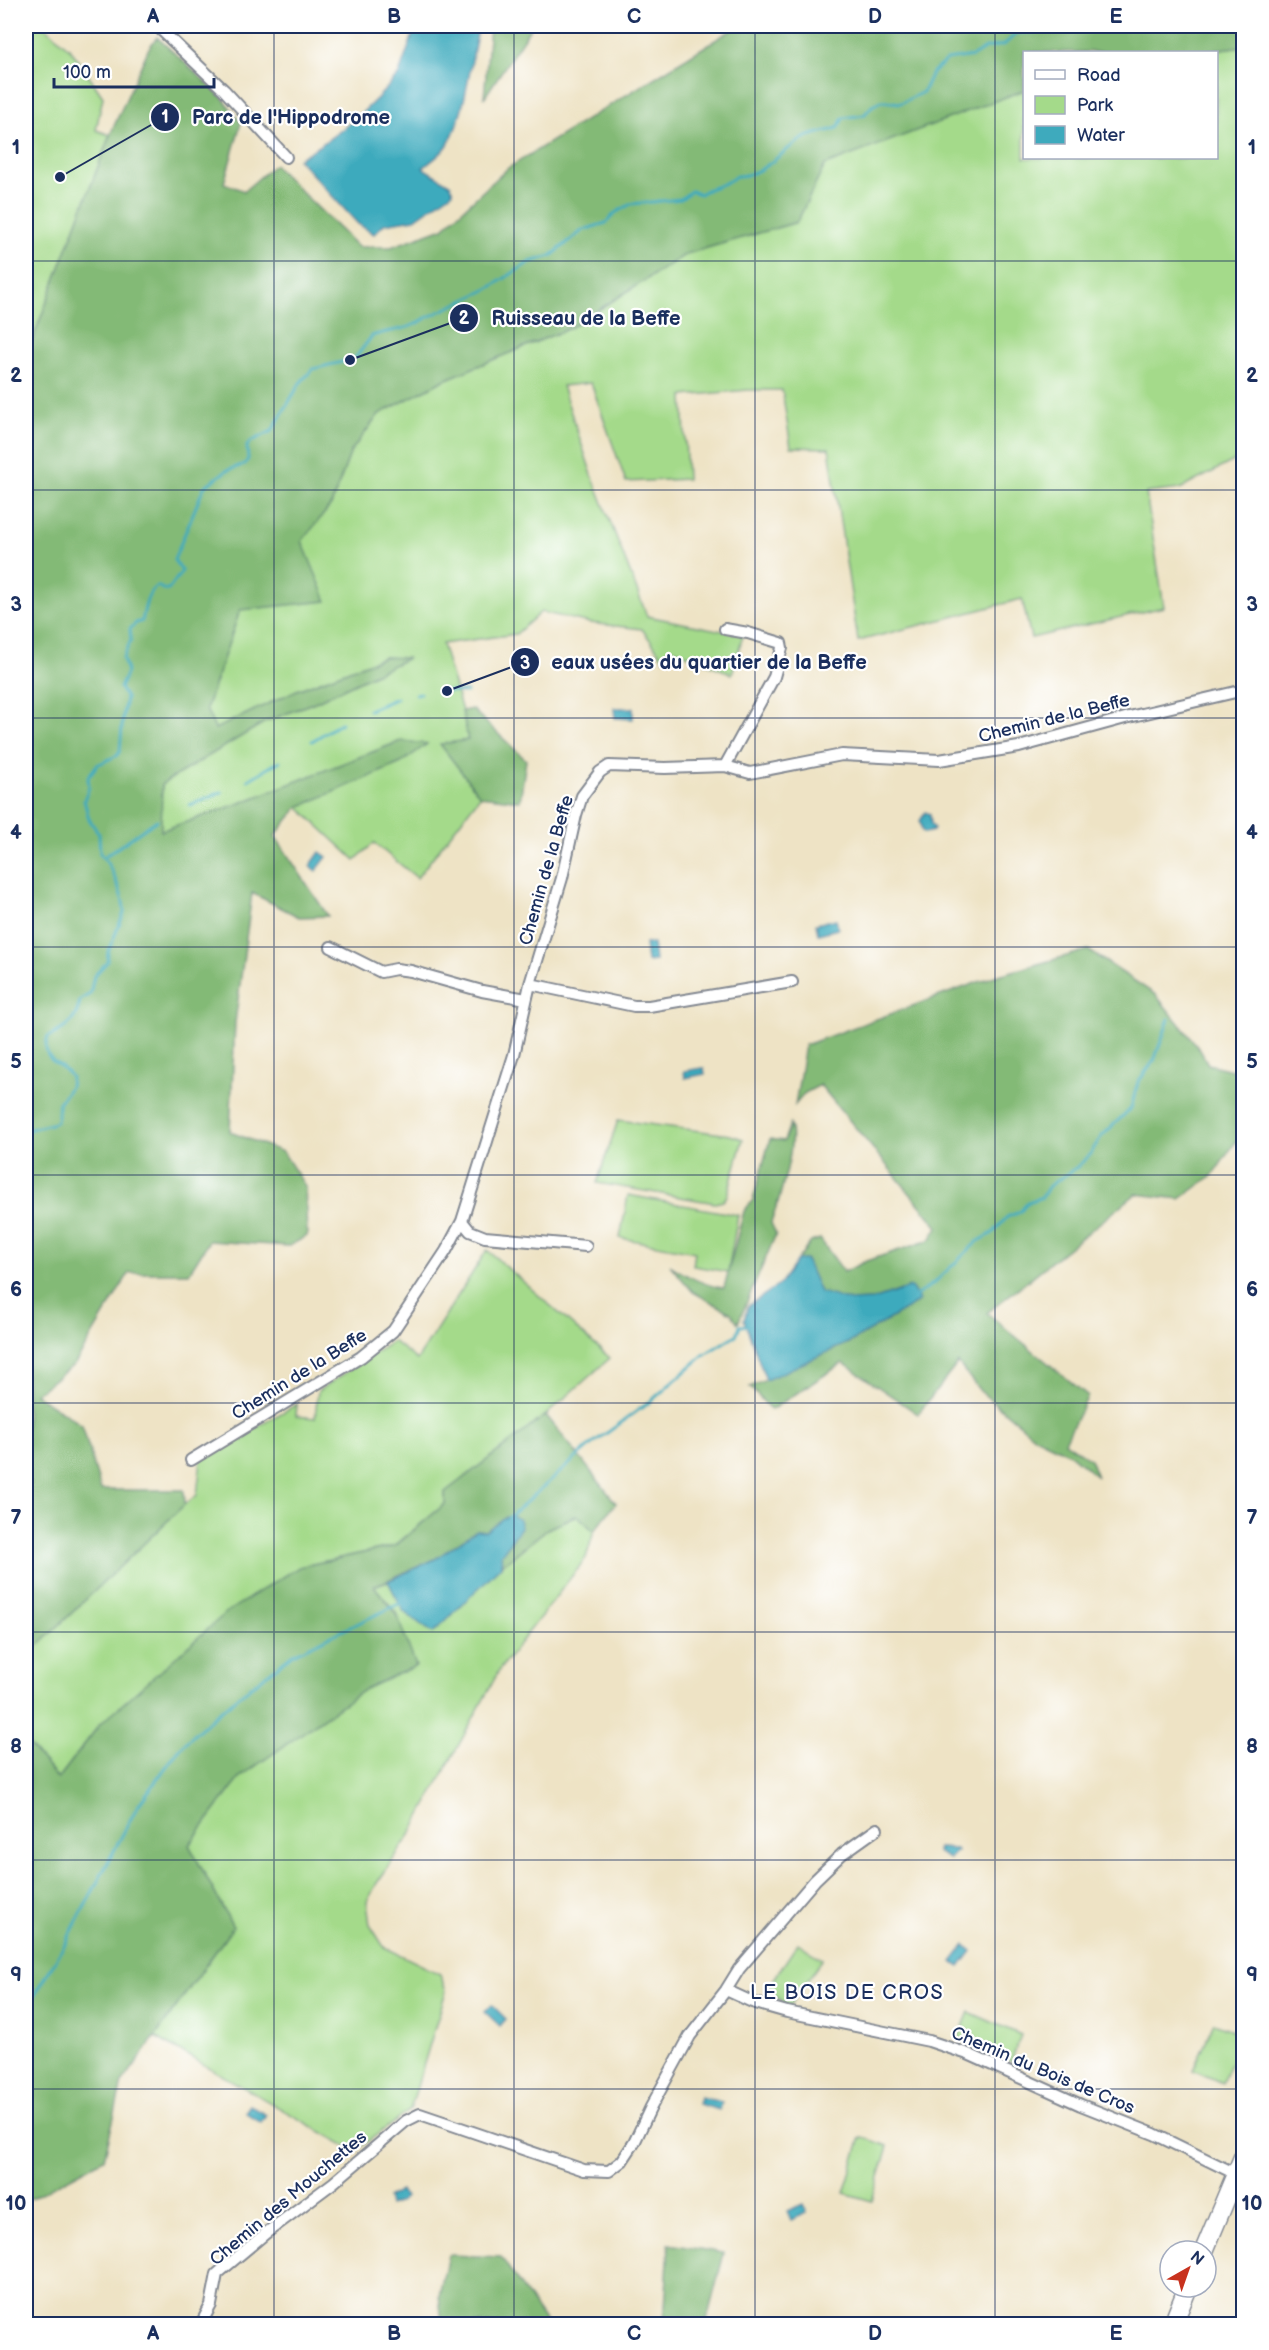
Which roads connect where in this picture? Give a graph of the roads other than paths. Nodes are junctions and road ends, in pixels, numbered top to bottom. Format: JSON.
{"nodes":[{"id":1,"x":157,"y":26,"type":"edge"},
{"id":2,"x":286,"y":157,"type":"dead end"},
{"id":3,"x":725,"y":629,"type":"dead end"},
{"id":4,"x":1244,"y":690,"type":"edge"},
{"id":5,"x":725,"y":766,"type":"junction"},
{"id":6,"x":332,"y":947,"type":"dead end"},
{"id":7,"x":792,"y":982,"type":"dead end"},
{"id":8,"x":530,"y":984,"type":"junction"},
{"id":9,"x":526,"y":999,"type":"junction"},
{"id":10,"x":462,"y":1221,"type":"junction"},
{"id":11,"x":586,"y":1246,"type":"dead end"},
{"id":12,"x":191,"y":1460,"type":"dead end"},
{"id":13,"x":877,"y":1829,"type":"dead end"},
{"id":14,"x":726,"y":1990,"type":"junction"},
{"id":15,"x":1244,"y":2155,"type":"edge"},
{"id":16,"x":1236,"y":2174,"type":"junction"},
{"id":17,"x":1208,"y":2239,"type":"edge"},
{"id":18,"x":1183,"y":2299,"type":"edge"},
{"id":19,"x":201,"y":2325,"type":"edge"},
{"id":20,"x":1173,"y":2325,"type":"edge"}],
"edges":[{"from":1,"to":2,"type":"street"},
{"from":3,"to":5,"type":"street"},
{"from":4,"to":5,"type":"street","name":"Chemin de la Beffe"},
{"from":5,"to":8,"type":"street","name":"Chemin de la Beffe"},
{"from":6,"to":9,"type":"street"},
{"from":7,"to":8,"type":"street"},
{"from":8,"to":9,"type":"street","name":"Chemin de la Beffe"},
{"from":9,"to":10,"type":"street","name":"Chemin de la Beffe"},
{"from":10,"to":11,"type":"street"},
{"from":10,"to":12,"type":"street","name":"Chemin de la Beffe"},
{"from":13,"to":14,"type":"street"},
{"from":14,"to":16,"type":"street","name":"Chemin du Bois de Cros"},
{"from":14,"to":19,"type":"street","name":"Chemin des Mouchettes"},
{"from":15,"to":16,"type":"main road"},
{"from":16,"to":17,"type":"main road"},
{"from":18,"to":20,"type":"main road"}]}
